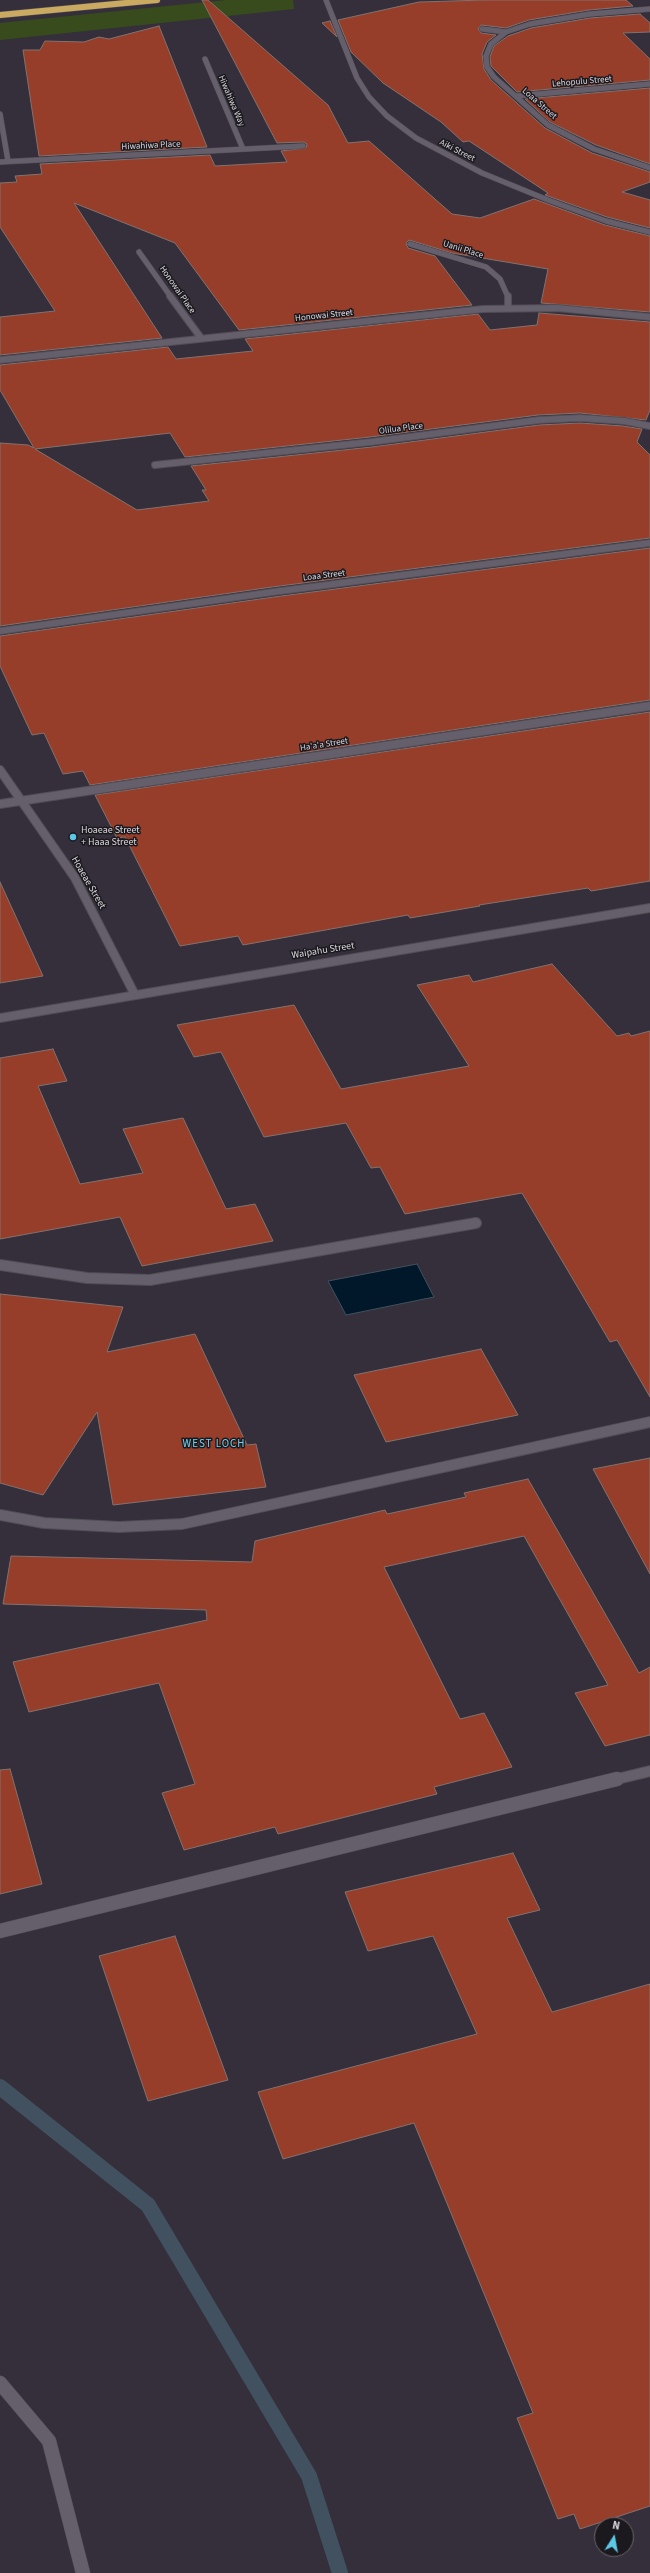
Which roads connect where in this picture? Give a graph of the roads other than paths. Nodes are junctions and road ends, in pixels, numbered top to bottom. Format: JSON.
{"nodes":[{"id":1,"x":157,"y":0,"type":"edge"},
{"id":2,"x":326,"y":0,"type":"edge"},
{"id":3,"x":650,"y":9,"type":"edge"},
{"id":4,"x":0,"y":15,"type":"edge"},
{"id":5,"x":482,"y":29,"type":"dead end"},
{"id":6,"x":506,"y":32,"type":"junction"},
{"id":7,"x":204,"y":59,"type":"dead end"},
{"id":8,"x":650,"y":84,"type":"edge"},
{"id":9,"x":516,"y":96,"type":"junction"},
{"id":10,"x":0,"y":114,"type":"edge"},
{"id":11,"x":303,"y":146,"type":"dead end"},
{"id":12,"x":243,"y":149,"type":"junction"},
{"id":13,"x":0,"y":162,"type":"edge"},
{"id":14,"x":8,"y":162,"type":"junction"},
{"id":15,"x":650,"y":168,"type":"edge"},
{"id":16,"x":650,"y":232,"type":"edge"},
{"id":17,"x":410,"y":244,"type":"dead end"},
{"id":18,"x":139,"y":252,"type":"dead end"},
{"id":19,"x":508,"y":308,"type":"junction"},
{"id":20,"x":650,"y":317,"type":"edge"},
{"id":21,"x":201,"y":338,"type":"junction"},
{"id":22,"x":0,"y":360,"type":"edge"},
{"id":23,"x":650,"y":426,"type":"edge"},
{"id":24,"x":155,"y":465,"type":"dead end"},
{"id":25,"x":650,"y":543,"type":"edge"},
{"id":26,"x":0,"y":631,"type":"edge"},
{"id":27,"x":650,"y":706,"type":"edge"},
{"id":28,"x":0,"y":770,"type":"edge"},
{"id":29,"x":21,"y":801,"type":"junction"},
{"id":30,"x":0,"y":804,"type":"edge"},
{"id":31,"x":650,"y":908,"type":"edge"},
{"id":32,"x":134,"y":993,"type":"junction"},
{"id":33,"x":0,"y":1018,"type":"edge"},
{"id":34,"x":476,"y":1223,"type":"dead end"},
{"id":35,"x":0,"y":1265,"type":"edge"},
{"id":36,"x":650,"y":1422,"type":"edge"},
{"id":37,"x":0,"y":1515,"type":"edge"},
{"id":38,"x":650,"y":1771,"type":"edge"},
{"id":39,"x":0,"y":1931,"type":"edge"},
{"id":40,"x":0,"y":2383,"type":"edge"},
{"id":41,"x":83,"y":2573,"type":"edge"}],
"edges":[{"from":1,"to":4,"type":"highway"},
{"from":2,"to":16,"type":"street","name":"Aiki Street"},
{"from":3,"to":6,"type":"street","name":"Loaa Street"},
{"from":5,"to":6,"type":"street","name":"Loaa Street"},
{"from":6,"to":9,"type":"street","name":"Loaa Street"},
{"from":7,"to":12,"type":"street","name":"Hiwahiwa Way"},
{"from":8,"to":9,"type":"street","name":"Lehopulu Street"},
{"from":9,"to":15,"type":"street","name":"Loaa Street"},
{"from":10,"to":14,"type":"street"},
{"from":11,"to":12,"type":"street","name":"Hiwahiwa Place"},
{"from":12,"to":14,"type":"street","name":"Hiwahiwa Place"},
{"from":13,"to":14,"type":"street","name":"Hiwahiwa Place"},
{"from":17,"to":19,"type":"street","name":"Uanii Place"},
{"from":18,"to":21,"type":"street","name":"Honowai Place"},
{"from":19,"to":20,"type":"street","name":"Honowai Street"},
{"from":19,"to":21,"type":"street","name":"Honowai Street"},
{"from":21,"to":22,"type":"street","name":"Honowai Street"},
{"from":23,"to":24,"type":"street","name":"Olilua Place"},
{"from":25,"to":26,"type":"street","name":"Loaa Street"},
{"from":27,"to":29,"type":"street","name":"Ha'a'a Street"},
{"from":28,"to":29,"type":"street","name":"Hoaeae Street"},
{"from":29,"to":30,"type":"street","name":"Ha'a'a Street"},
{"from":29,"to":32,"type":"street","name":"Hoaeae Street"},
{"from":31,"to":32,"type":"street","name":"Waipahu Street"},
{"from":32,"to":33,"type":"street","name":"Waipahu Street"},
{"from":34,"to":35,"type":"street"},
{"from":36,"to":37,"type":"street"},
{"from":38,"to":39,"type":"street"},
{"from":40,"to":41,"type":"street"}]}
